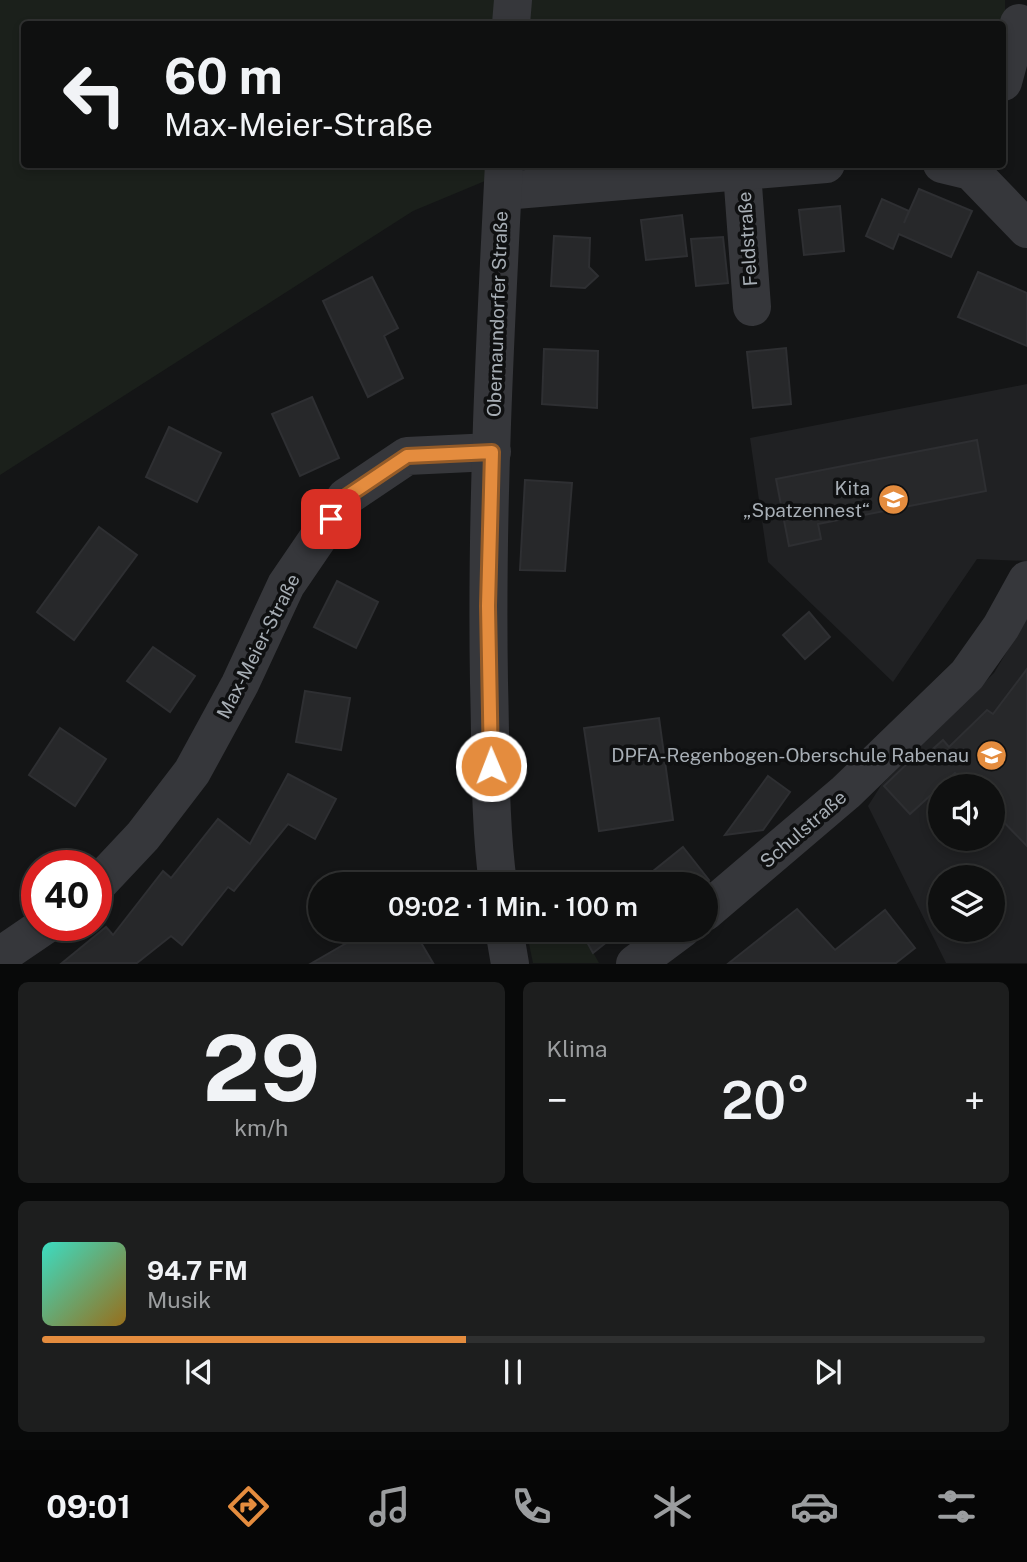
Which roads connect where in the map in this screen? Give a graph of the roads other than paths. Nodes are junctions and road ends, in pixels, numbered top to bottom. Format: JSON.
{"nodes":[{"id":1,"x":513,"y":0,"type":"edge"},
{"id":2,"x":511,"y":21,"type":"edge"},
{"id":3,"x":1019,"y":23,"type":"dead end"},
{"id":4,"x":1006,"y":71,"type":"edge"},
{"id":5,"x":784,"y":168,"type":"edge"},
{"id":6,"x":963,"y":168,"type":"edge"},
{"id":7,"x":742,"y":172,"type":"junction"},
{"id":8,"x":503,"y":178,"type":"edge"},
{"id":9,"x":1027,"y":229,"type":"edge"},
{"id":10,"x":752,"y":306,"type":"dead end"},
{"id":11,"x":492,"y":452,"type":"junction"},
{"id":12,"x":1027,"y":580,"type":"edge"},
{"id":13,"x":112,"y":869,"type":"edge"},
{"id":14,"x":496,"y":872,"type":"edge"},
{"id":15,"x":718,"y":901,"type":"edge"},
{"id":16,"x":22,"y":941,"type":"edge"},
{"id":17,"x":506,"y":942,"type":"edge"},
{"id":18,"x":665,"y":942,"type":"edge"},
{"id":19,"x":0,"y":956,"type":"edge"},
{"id":20,"x":510,"y":964,"type":"edge"},
{"id":21,"x":635,"y":964,"type":"edge"}],
"edges":[{"from":1,"to":2,"type":"street"},
{"from":3,"to":4,"type":"street"},
{"from":5,"to":7,"type":"street","name":"Feldstraße"},
{"from":6,"to":9,"type":"street"},
{"from":7,"to":8,"type":"street","name":"Feldstraße"},
{"from":7,"to":10,"type":"street","name":"Feldstraße"},
{"from":8,"to":11,"type":"street","name":"Obernaundorfer Straße"},
{"from":11,"to":13,"type":"street","name":"Max-Meier-Straße"},
{"from":11,"to":14,"type":"street","name":"Obernaundorfer Straße"},
{"from":12,"to":15,"type":"street","name":"Schulstraße"},
{"from":16,"to":19,"type":"street"},
{"from":17,"to":20,"type":"street"},
{"from":18,"to":21,"type":"street"}]}
